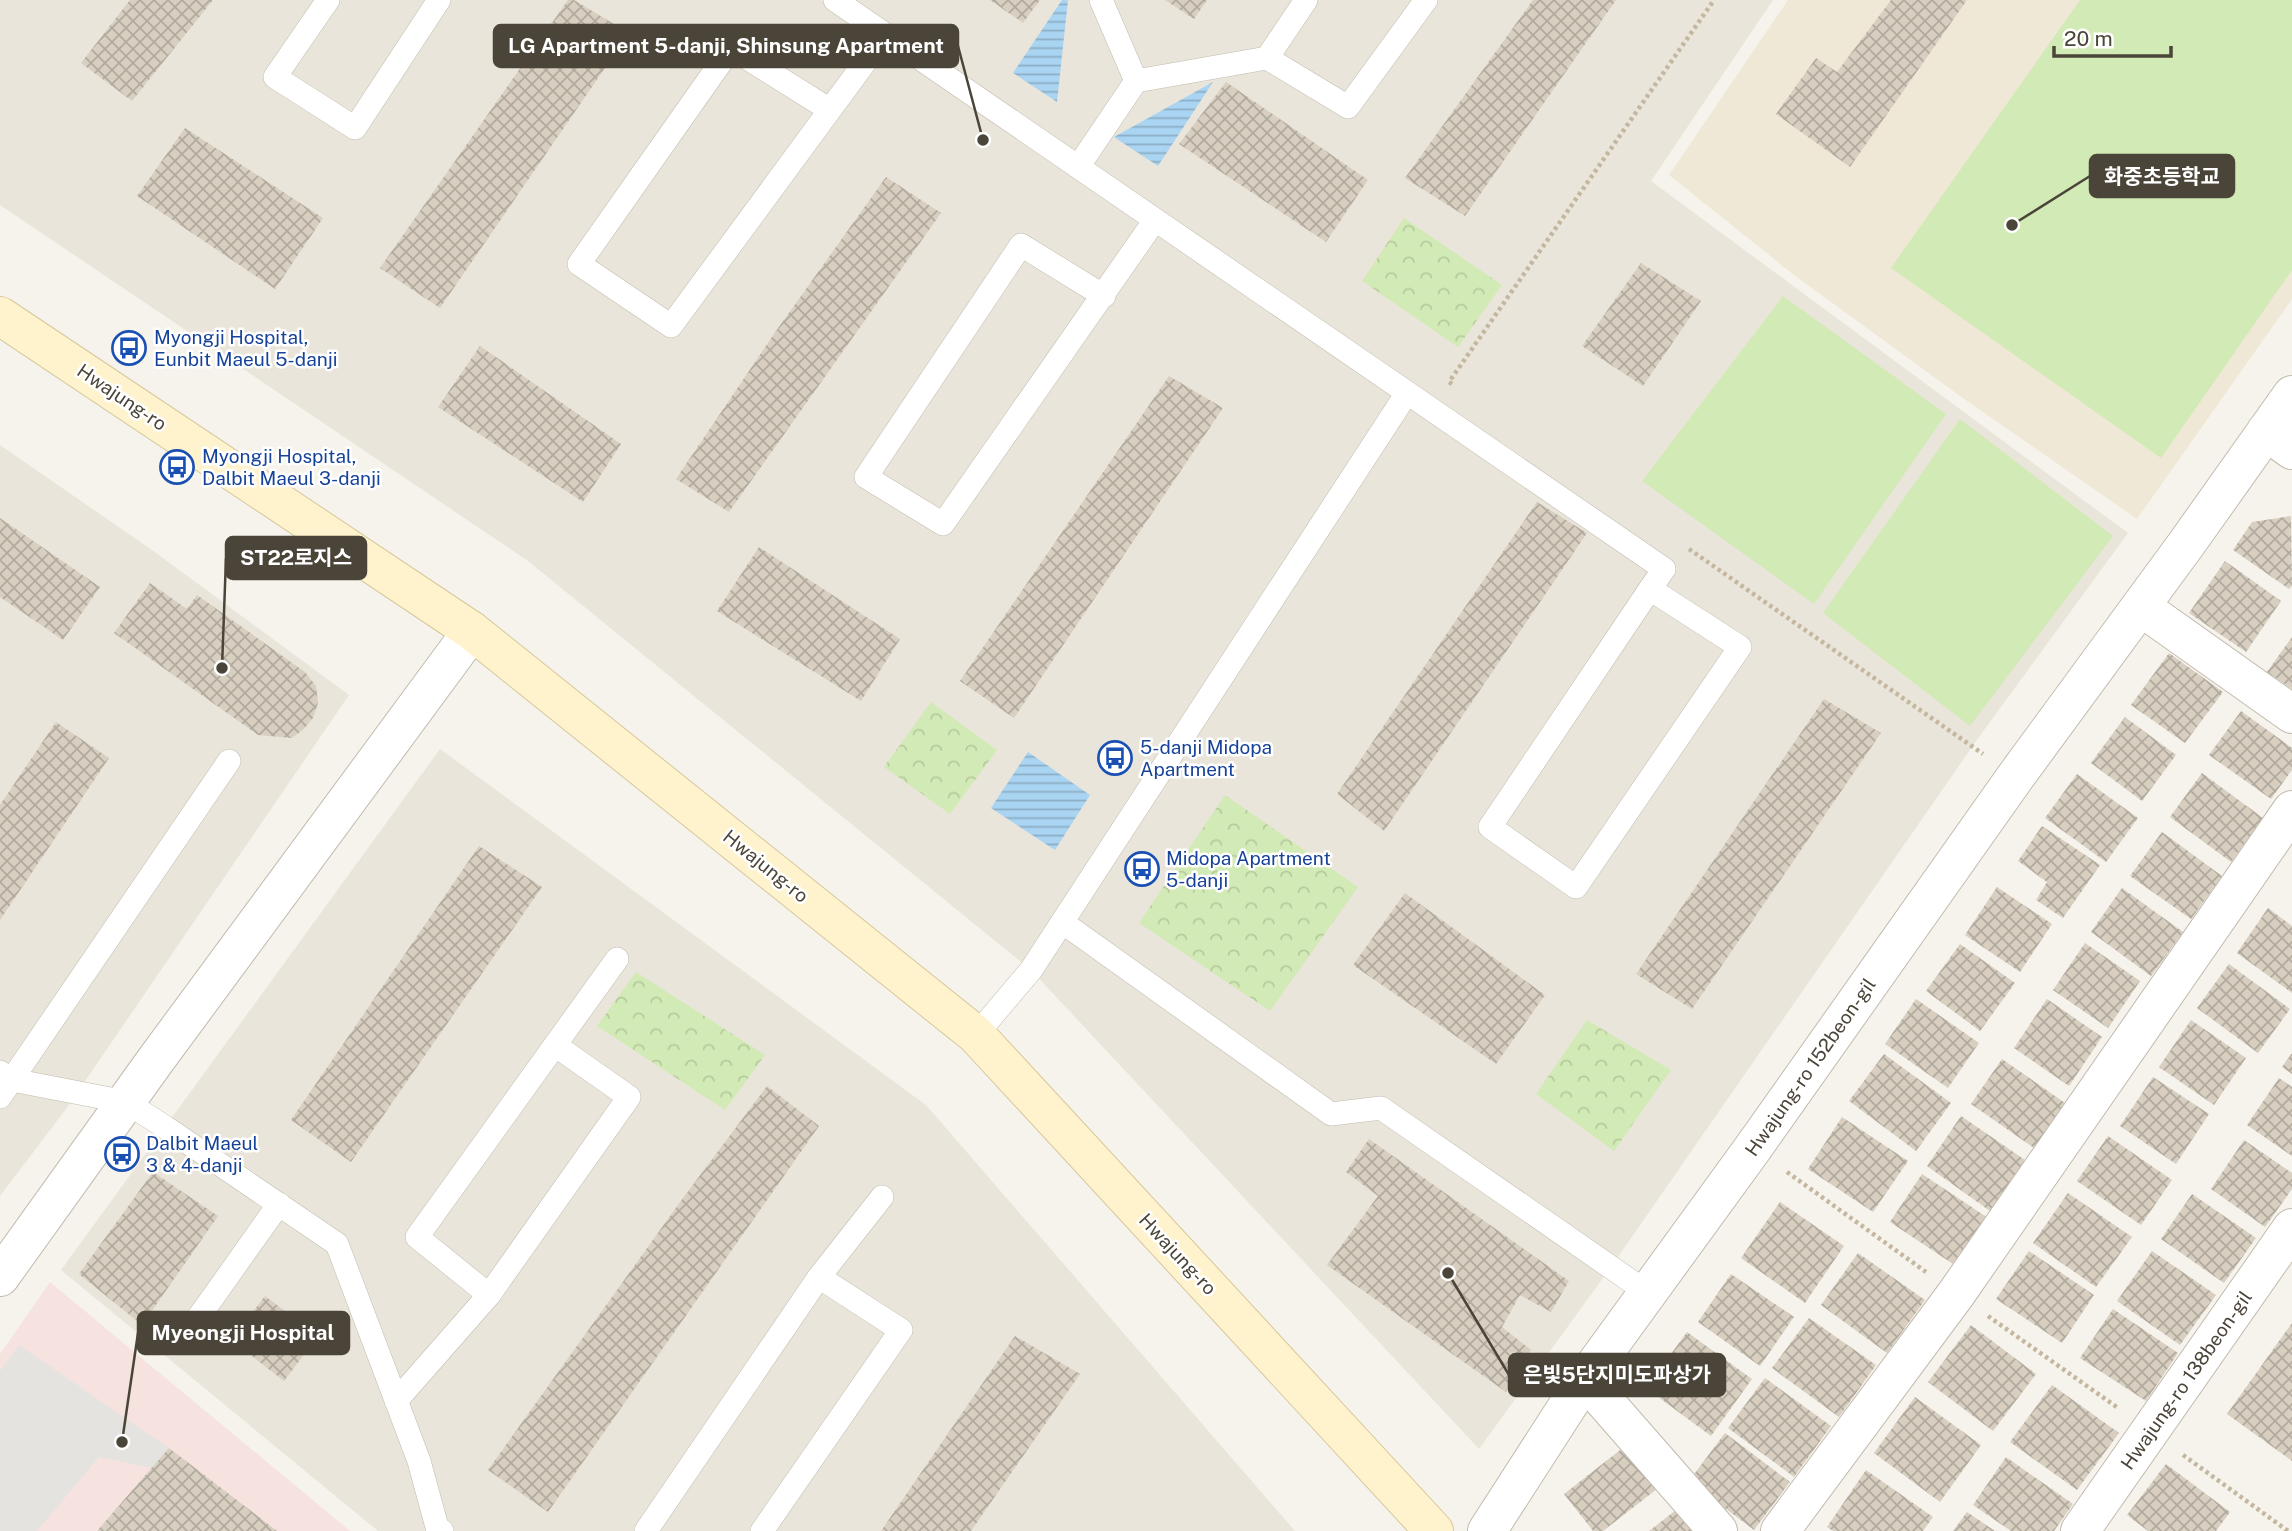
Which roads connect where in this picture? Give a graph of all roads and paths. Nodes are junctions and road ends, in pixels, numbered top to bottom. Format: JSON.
{"nodes":[{"id":1,"x":328,"y":0,"type":"edge"},
{"id":2,"x":439,"y":0,"type":"edge"},
{"id":3,"x":835,"y":0,"type":"edge"},
{"id":4,"x":1101,"y":0,"type":"edge"},
{"id":5,"x":1306,"y":0,"type":"edge"},
{"id":6,"x":1426,"y":0,"type":"edge"},
{"id":7,"x":1714,"y":0,"type":"edge"},
{"id":8,"x":886,"y":35,"type":"junction"},
{"id":9,"x":1266,"y":58,"type":"junction"},
{"id":10,"x":1136,"y":81,"type":"junction"},
{"id":11,"x":830,"y":110,"type":"junction"},
{"id":12,"x":1078,"y":167,"type":"junction"},
{"id":13,"x":1155,"y":220,"type":"junction"},
{"id":14,"x":1104,"y":296,"type":"junction"},
{"id":15,"x":0,"y":316,"type":"edge"},
{"id":16,"x":1461,"y":390,"type":"dead end"},
{"id":17,"x":1408,"y":393,"type":"junction"},
{"id":18,"x":2292,"y":395,"type":"edge"},
{"id":19,"x":2279,"y":441,"type":"edge"},
{"id":20,"x":1689,"y":548,"type":"dead end"},
{"id":21,"x":1650,"y":589,"type":"junction"},
{"id":22,"x":2141,"y":607,"type":"junction"},
{"id":23,"x":472,"y":631,"type":"junction"},
{"id":24,"x":2292,"y":714,"type":"edge"},
{"id":25,"x":1990,"y":758,"type":"dead end"},
{"id":26,"x":229,"y":761,"type":"dead end"},
{"id":27,"x":2292,"y":810,"type":"edge"},
{"id":28,"x":1062,"y":922,"type":"junction"},
{"id":29,"x":617,"y":959,"type":"dead end"},
{"id":30,"x":976,"y":1035,"type":"junction"},
{"id":31,"x":555,"y":1045,"type":"junction"},
{"id":32,"x":4,"y":1083,"type":"edge"},
{"id":33,"x":126,"y":1102,"type":"junction"},
{"id":34,"x":1787,"y":1172,"type":"dead end"},
{"id":35,"x":882,"y":1197,"type":"dead end"},
{"id":36,"x":279,"y":1204,"type":"junction"},
{"id":37,"x":2292,"y":1228,"type":"edge"},
{"id":38,"x":1927,"y":1273,"type":"dead end"},
{"id":39,"x":0,"y":1277,"type":"edge"},
{"id":40,"x":819,"y":1277,"type":"junction"},
{"id":41,"x":1648,"y":1293,"type":"junction"},
{"id":42,"x":489,"y":1295,"type":"junction"},
{"id":43,"x":1979,"y":1310,"type":"dead end"},
{"id":44,"x":191,"y":1328,"type":"dead end"},
{"id":45,"x":1585,"y":1379,"type":"junction"},
{"id":46,"x":396,"y":1401,"type":"junction"},
{"id":47,"x":2124,"y":1412,"type":"dead end"},
{"id":48,"x":2183,"y":1455,"type":"dead end"},
{"id":49,"x":442,"y":1531,"type":"edge"},
{"id":50,"x":646,"y":1531,"type":"edge"},
{"id":51,"x":762,"y":1531,"type":"edge"},
{"id":52,"x":1434,"y":1531,"type":"edge"},
{"id":53,"x":1487,"y":1531,"type":"edge"},
{"id":54,"x":1718,"y":1531,"type":"edge"},
{"id":55,"x":1780,"y":1531,"type":"edge"},
{"id":56,"x":2080,"y":1531,"type":"edge"},
{"id":57,"x":2288,"y":1531,"type":"edge"}],
"edges":[{"from":1,"to":2,"type":"lane"},
{"from":3,"to":8,"type":"lane"},
{"from":4,"to":10,"type":"lane"},
{"from":5,"to":9,"type":"lane"},
{"from":6,"to":9,"type":"lane"},
{"from":7,"to":16,"type":"path"},
{"from":8,"to":11,"type":"lane"},
{"from":8,"to":12,"type":"lane"},
{"from":9,"to":10,"type":"lane"},
{"from":10,"to":12,"type":"lane"},
{"from":11,"to":11,"type":"lane"},
{"from":12,"to":13,"type":"lane"},
{"from":13,"to":14,"type":"lane"},
{"from":13,"to":17,"type":"lane"},
{"from":14,"to":14,"type":"lane"},
{"from":15,"to":23,"type":"main road","name":"Hwajung-ro"},
{"from":17,"to":21,"type":"lane"},
{"from":17,"to":28,"type":"lane"},
{"from":18,"to":19,"type":"street","name":"Hwajung-ro 152beon-gil"},
{"from":19,"to":22,"type":"street","name":"Hwajung-ro 152beon-gil"},
{"from":20,"to":25,"type":"path"},
{"from":21,"to":21,"type":"lane"},
{"from":22,"to":24,"type":"street"},
{"from":22,"to":41,"type":"street","name":"Hwajung-ro 152beon-gil"},
{"from":23,"to":30,"type":"main road","name":"Hwajung-ro"},
{"from":23,"to":33,"type":"street"},
{"from":26,"to":32,"type":"lane"},
{"from":27,"to":55,"type":"street"},
{"from":28,"to":30,"type":"lane"},
{"from":28,"to":41,"type":"lane"},
{"from":29,"to":31,"type":"lane"},
{"from":30,"to":52,"type":"main road","name":"Hwajung-ro"},
{"from":31,"to":42,"type":"lane"},
{"from":31,"to":42,"type":"lane"},
{"from":32,"to":33,"type":"lane"},
{"from":33,"to":36,"type":"lane"},
{"from":33,"to":39,"type":"street"},
{"from":34,"to":38,"type":"path"},
{"from":35,"to":40,"type":"lane"},
{"from":36,"to":44,"type":"lane"},
{"from":36,"to":46,"type":"lane"},
{"from":37,"to":56,"type":"street","name":"Hwajung-ro 138beon-gil"},
{"from":40,"to":50,"type":"lane"},
{"from":40,"to":51,"type":"lane"},
{"from":41,"to":45,"type":"street","name":"Hwajung-ro 152beon-gil"},
{"from":42,"to":46,"type":"lane"},
{"from":43,"to":47,"type":"path"},
{"from":45,"to":53,"type":"street","name":"Hwajung-ro 152beon-gil"},
{"from":45,"to":54,"type":"street"},
{"from":46,"to":49,"type":"lane"},
{"from":48,"to":57,"type":"path"}]}
